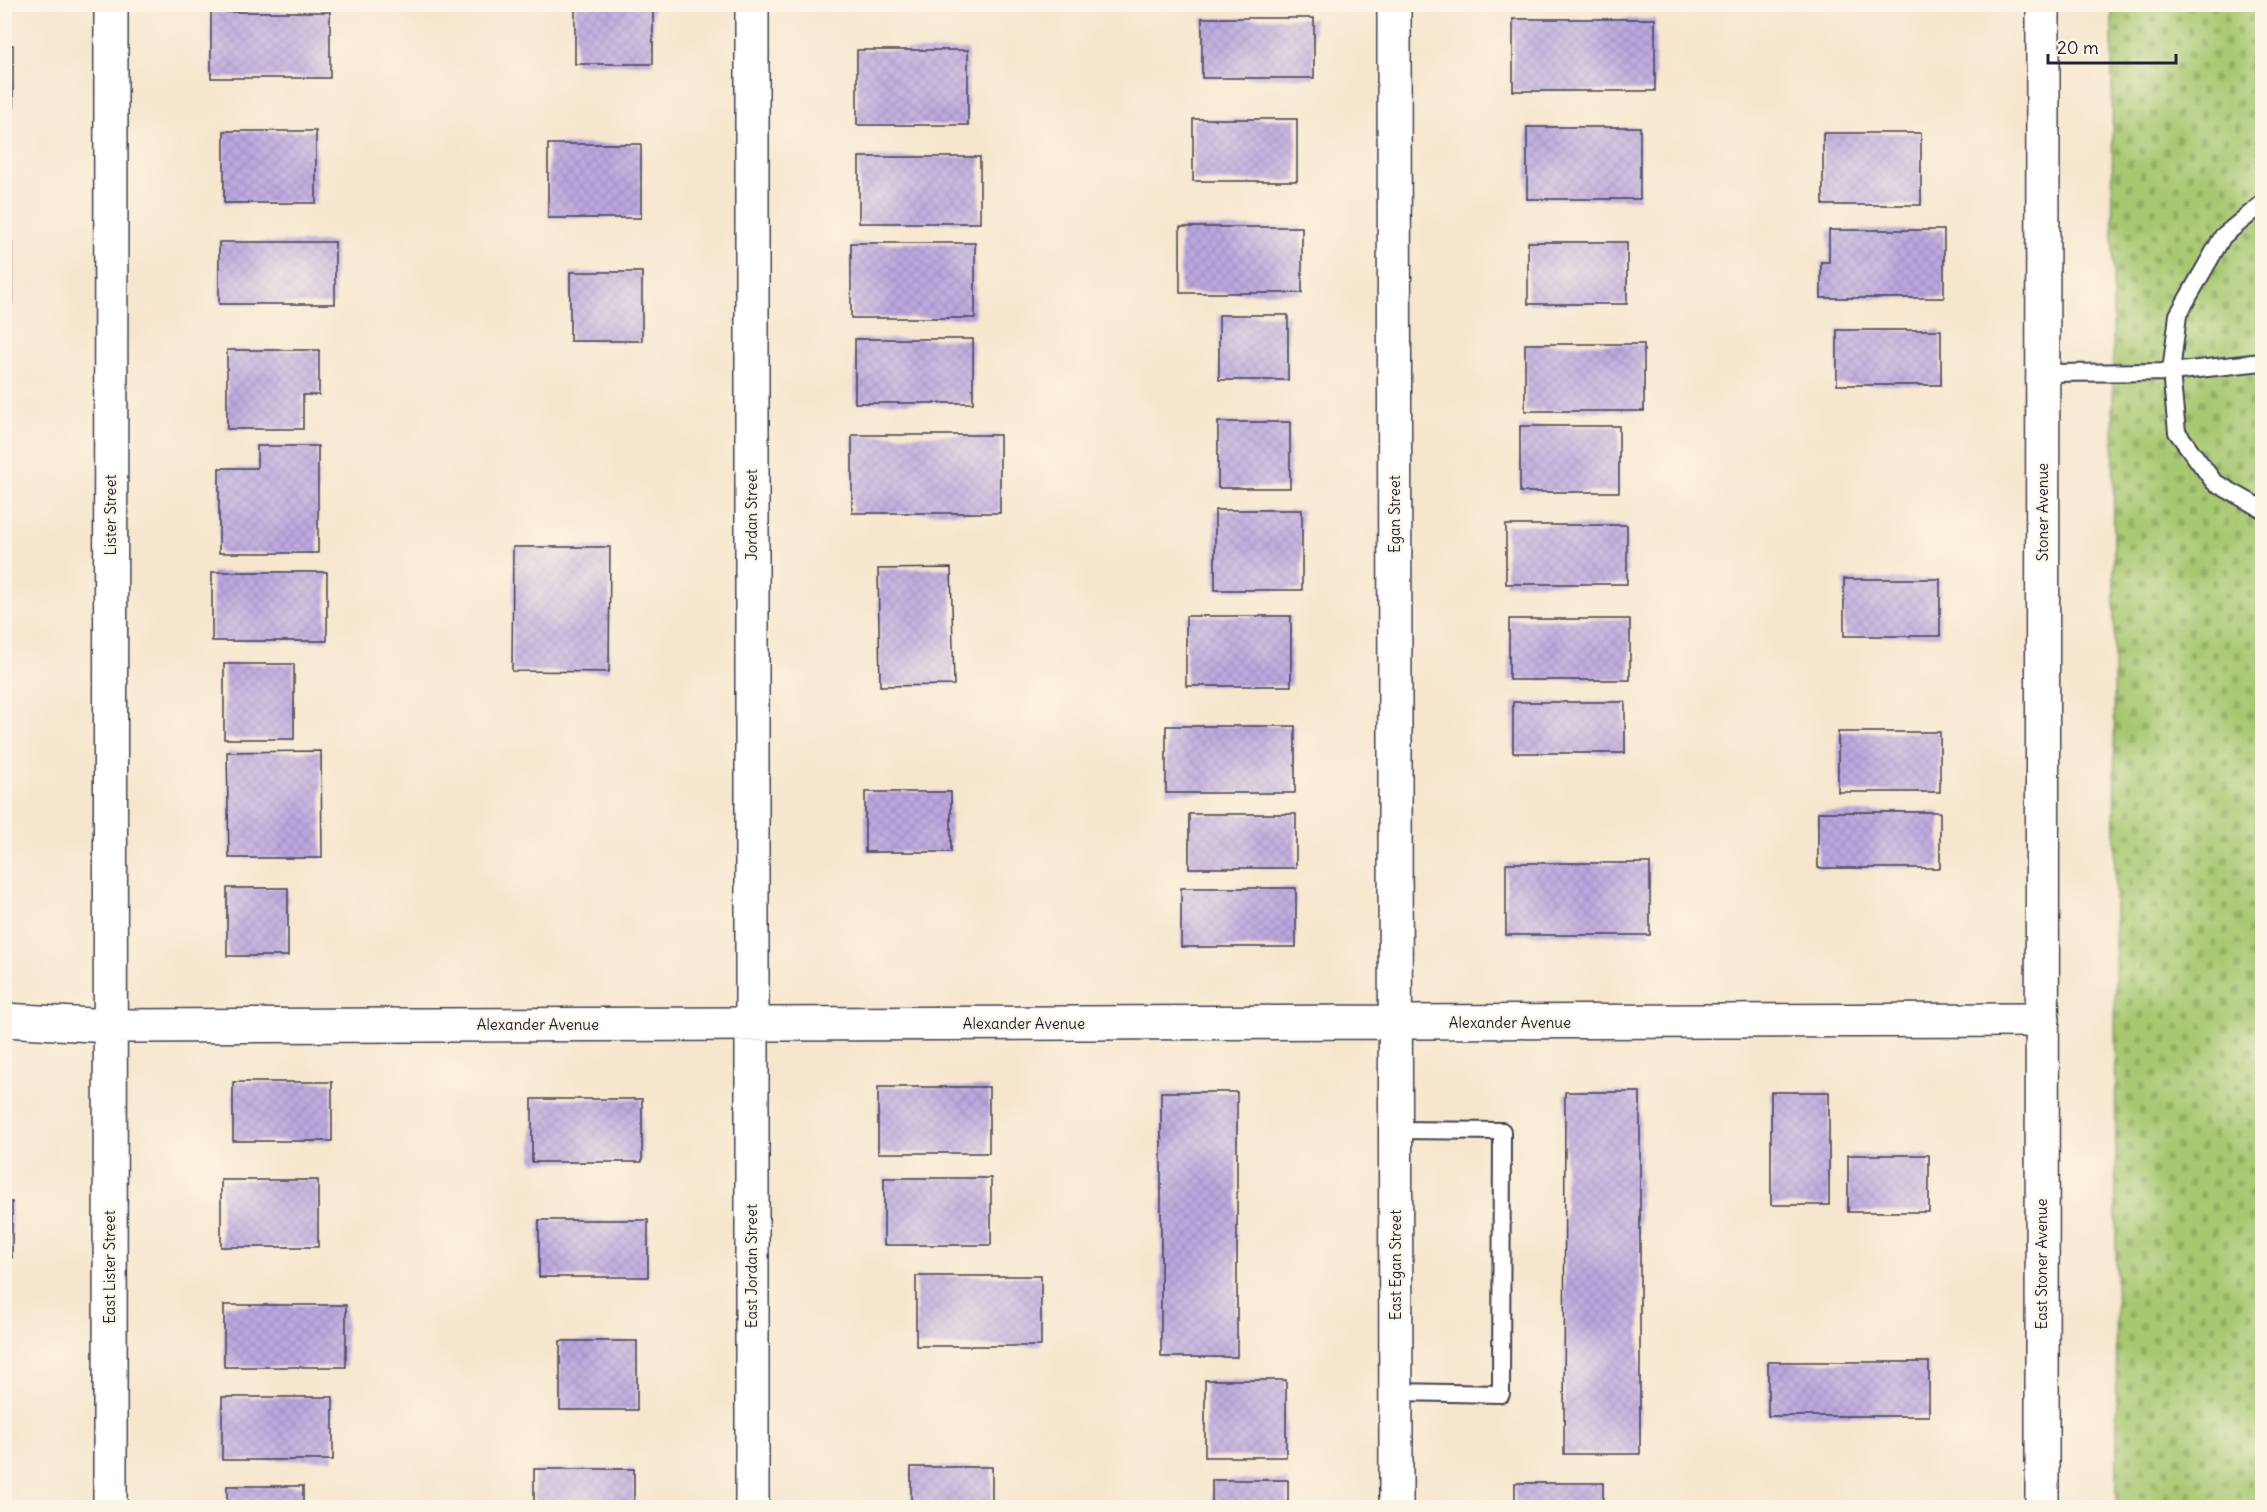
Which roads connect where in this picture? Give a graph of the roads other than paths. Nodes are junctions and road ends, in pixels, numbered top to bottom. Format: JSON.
{"nodes":[{"id":1,"x":111,"y":4,"type":"edge"},
{"id":2,"x":752,"y":4,"type":"edge"},
{"id":3,"x":1394,"y":4,"type":"edge"},
{"id":4,"x":2043,"y":4,"type":"edge"},
{"id":5,"x":2260,"y":206,"type":"edge"},
{"id":6,"x":2262,"y":362,"type":"edge"},
{"id":7,"x":2171,"y":372,"type":"junction"},
{"id":8,"x":2043,"y":373,"type":"junction"},
{"id":9,"x":2262,"y":509,"type":"edge"},
{"id":10,"x":4,"y":1020,"type":"edge"},
{"id":11,"x":2043,"y":1020,"type":"junction"},
{"id":12,"x":1396,"y":1023,"type":"junction"},
{"id":13,"x":752,"y":1025,"type":"junction"},
{"id":14,"x":110,"y":1026,"type":"junction"},
{"id":15,"x":1396,"y":1130,"type":"junction"},
{"id":16,"x":1396,"y":1392,"type":"junction"},
{"id":17,"x":110,"y":1508,"type":"edge"},
{"id":18,"x":752,"y":1508,"type":"edge"},
{"id":19,"x":1396,"y":1508,"type":"edge"},
{"id":20,"x":2042,"y":1508,"type":"edge"}],
"edges":[{"from":1,"to":14,"type":"street","name":"Lister Street"},
{"from":2,"to":13,"type":"street","name":"Jordan Street"},
{"from":3,"to":12,"type":"street","name":"Egan Street"},
{"from":4,"to":8,"type":"street","name":"Stoner Avenue"},
{"from":5,"to":7,"type":"lane"},
{"from":6,"to":7,"type":"lane"},
{"from":7,"to":8,"type":"lane"},
{"from":7,"to":9,"type":"lane"},
{"from":8,"to":11,"type":"street","name":"Stoner Avenue"},
{"from":10,"to":14,"type":"street","name":"Alexander Avenue"},
{"from":11,"to":12,"type":"street","name":"Alexander Avenue"},
{"from":11,"to":20,"type":"street","name":"East Stoner Avenue"},
{"from":12,"to":13,"type":"street","name":"Alexander Avenue"},
{"from":12,"to":15,"type":"street","name":"East Egan Street"},
{"from":13,"to":14,"type":"street","name":"Alexander Avenue"},
{"from":13,"to":18,"type":"street","name":"East Jordan Street"},
{"from":14,"to":17,"type":"street","name":"East Lister Street"},
{"from":15,"to":16,"type":"street","name":"East Egan Street"},
{"from":15,"to":16,"type":"lane"},
{"from":16,"to":19,"type":"street","name":"East Egan Street"}]}
